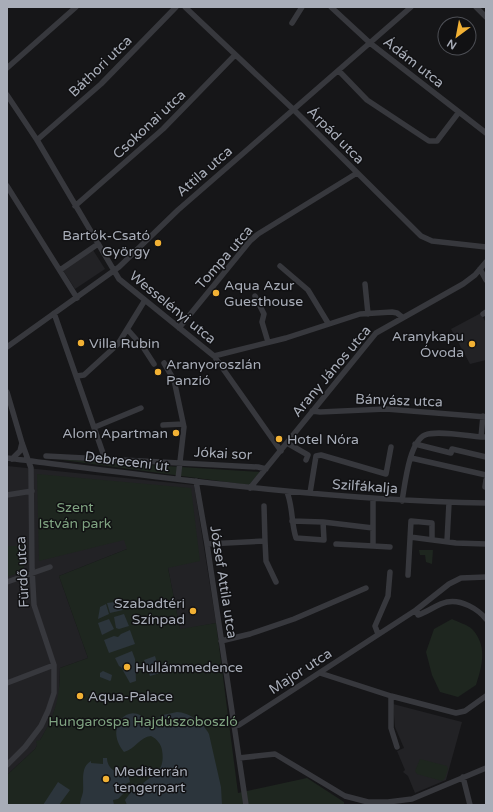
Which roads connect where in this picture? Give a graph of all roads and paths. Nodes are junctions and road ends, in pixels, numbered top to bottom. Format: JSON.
{"nodes":[{"id":1,"x":76,"y":7,"type":"edge"},
{"id":2,"x":176,"y":7,"type":"edge"},
{"id":3,"x":185,"y":7,"type":"edge"},
{"id":4,"x":302,"y":7,"type":"edge"},
{"id":5,"x":331,"y":7,"type":"edge"},
{"id":6,"x":411,"y":7,"type":"edge"},
{"id":7,"x":476,"y":7,"type":"edge"},
{"id":8,"x":486,"y":16,"type":"edge"},
{"id":9,"x":292,"y":23,"type":"dead end"},
{"id":10,"x":370,"y":42,"type":"junction"},
{"id":11,"x":235,"y":55,"type":"junction"},
{"id":12,"x":7,"y":68,"type":"edge"},
{"id":13,"x":339,"y":71,"type":"junction"},
{"id":14,"x":7,"y":94,"type":"edge"},
{"id":15,"x":294,"y":110,"type":"junction"},
{"id":16,"x":459,"y":112,"type":"junction"},
{"id":17,"x":486,"y":134,"type":"edge"},
{"id":18,"x":37,"y":140,"type":"junction"},
{"id":19,"x":357,"y":173,"type":"junction"},
{"id":20,"x":7,"y":186,"type":"edge"},
{"id":21,"x":76,"y":206,"type":"junction"},
{"id":22,"x":98,"y":244,"type":"junction"},
{"id":23,"x":486,"y":247,"type":"edge"},
{"id":24,"x":486,"y":262,"type":"edge"},
{"id":25,"x":280,"y":266,"type":"dead end"},
{"id":26,"x":480,"y":269,"type":"junction"},
{"id":27,"x":60,"y":270,"type":"junction"},
{"id":28,"x":114,"y":271,"type":"junction"},
{"id":29,"x":486,"y":280,"type":"edge"},
{"id":30,"x":365,"y":284,"type":"dead end"},
{"id":31,"x":255,"y":296,"type":"dead end"},
{"id":32,"x":77,"y":298,"type":"junction"},
{"id":33,"x":146,"y":300,"type":"junction"},
{"id":34,"x":54,"y":313,"type":"junction"},
{"id":35,"x":368,"y":314,"type":"junction"},
{"id":36,"x":402,"y":317,"type":"junction"},
{"id":37,"x":328,"y":323,"type":"junction"},
{"id":38,"x":179,"y":328,"type":"junction"},
{"id":39,"x":128,"y":330,"type":"junction"},
{"id":40,"x":268,"y":342,"type":"junction"},
{"id":41,"x":7,"y":347,"type":"edge"},
{"id":42,"x":214,"y":356,"type":"junction"},
{"id":43,"x":154,"y":364,"type":"dead end"},
{"id":44,"x":164,"y":364,"type":"dead end"},
{"id":45,"x":77,"y":376,"type":"junction"},
{"id":46,"x":7,"y":392,"type":"edge"},
{"id":47,"x":141,"y":408,"type":"dead end"},
{"id":48,"x":312,"y":410,"type":"junction"},
{"id":49,"x":484,"y":417,"type":"edge"},
{"id":50,"x":183,"y":424,"type":"junction"},
{"id":51,"x":163,"y":425,"type":"dead end"},
{"id":52,"x":95,"y":427,"type":"junction"},
{"id":53,"x":483,"y":437,"type":"edge"},
{"id":54,"x":22,"y":443,"type":"junction"},
{"id":55,"x":287,"y":443,"type":"junction"},
{"id":56,"x":416,"y":444,"type":"junction"},
{"id":57,"x":391,"y":447,"type":"dead end"},
{"id":58,"x":281,"y":451,"type":"junction"},
{"id":59,"x":46,"y":456,"type":"dead end"},
{"id":60,"x":486,"y":457,"type":"edge"},
{"id":61,"x":9,"y":458,"type":"edge"},
{"id":62,"x":411,"y":458,"type":"junction"},
{"id":63,"x":105,"y":459,"type":"junction"},
{"id":64,"x":306,"y":460,"type":"dead end"},
{"id":65,"x":30,"y":462,"type":"junction"},
{"id":66,"x":44,"y":463,"type":"junction"},
{"id":67,"x":181,"y":463,"type":"junction"},
{"id":68,"x":266,"y":469,"type":"junction"},
{"id":69,"x":32,"y":475,"type":"junction"},
{"id":70,"x":486,"y":475,"type":"edge"},
{"id":71,"x":178,"y":480,"type":"junction"},
{"id":72,"x":486,"y":480,"type":"edge"},
{"id":73,"x":196,"y":482,"type":"junction"},
{"id":74,"x":485,"y":487,"type":"dead end"},
{"id":75,"x":243,"y":488,"type":"joint"},
{"id":76,"x":250,"y":488,"type":"junction"},
{"id":77,"x":32,"y":491,"type":"junction"},
{"id":78,"x":287,"y":492,"type":"junction"},
{"id":79,"x":310,"y":493,"type":"junction"},
{"id":80,"x":7,"y":495,"type":"edge"},
{"id":81,"x":374,"y":499,"type":"junction"},
{"id":82,"x":402,"y":501,"type":"junction"},
{"id":83,"x":449,"y":503,"type":"junction"},
{"id":84,"x":486,"y":504,"type":"edge"},
{"id":85,"x":264,"y":506,"type":"dead end"},
{"id":86,"x":292,"y":521,"type":"junction"},
{"id":87,"x":323,"y":522,"type":"junction"},
{"id":88,"x":374,"y":528,"type":"junction"},
{"id":89,"x":410,"y":537,"type":"junction"},
{"id":90,"x":432,"y":539,"type":"junction"},
{"id":91,"x":265,"y":541,"type":"junction"},
{"id":92,"x":447,"y":541,"type":"junction"},
{"id":93,"x":207,"y":544,"type":"junction"},
{"id":94,"x":336,"y":544,"type":"dead end"},
{"id":95,"x":486,"y":544,"type":"edge"},
{"id":96,"x":373,"y":546,"type":"junction"},
{"id":97,"x":390,"y":547,"type":"dead end"},
{"id":98,"x":50,"y":567,"type":"dead end"},
{"id":99,"x":390,"y":572,"type":"dead end"},
{"id":100,"x":32,"y":574,"type":"junction"},
{"id":101,"x":408,"y":575,"type":"dead end"},
{"id":102,"x":486,"y":576,"type":"edge"},
{"id":103,"x":7,"y":582,"type":"edge"},
{"id":104,"x":276,"y":582,"type":"dead end"},
{"id":105,"x":366,"y":588,"type":"dead end"},
{"id":106,"x":416,"y":610,"type":"junction"},
{"id":107,"x":486,"y":619,"type":"edge"},
{"id":108,"x":378,"y":634,"type":"junction"},
{"id":109,"x":221,"y":641,"type":"junction"},
{"id":110,"x":54,"y":665,"type":"junction"},
{"id":111,"x":320,"y":673,"type":"junction"},
{"id":112,"x":7,"y":683,"type":"edge"},
{"id":113,"x":391,"y":696,"type":"junction"},
{"id":114,"x":486,"y":696,"type":"edge"},
{"id":115,"x":234,"y":726,"type":"junction"},
{"id":116,"x":397,"y":747,"type":"dead end"},
{"id":117,"x":239,"y":758,"type":"junction"},
{"id":118,"x":7,"y":765,"type":"edge"},
{"id":119,"x":486,"y":768,"type":"edge"},
{"id":120,"x":462,"y":777,"type":"junction"},
{"id":121,"x":246,"y":805,"type":"edge"},
{"id":122,"x":470,"y":805,"type":"edge"}],
"edges":[{"from":1,"to":12,"type":"street"},
{"from":2,"to":18,"type":"street","name":"Báthori utca"},
{"from":3,"to":11,"type":"street","name":"Árpád utca"},
{"from":4,"to":9,"type":"street"},
{"from":5,"to":10,"type":"street","name":"Ádám utca"},
{"from":6,"to":10,"type":"street","name":"Attila utca"},
{"from":7,"to":8,"type":"street"},
{"from":10,"to":13,"type":"street","name":"Attila utca"},
{"from":10,"to":16,"type":"street","name":"Ádám utca"},
{"from":11,"to":15,"type":"street","name":"Árpád utca"},
{"from":11,"to":21,"type":"street","name":"Csokonai utca"},
{"from":13,"to":15,"type":"street","name":"Attila utca"},
{"from":13,"to":16,"type":"street"},
{"from":14,"to":18,"type":"street","name":"Wesselényi utca"},
{"from":15,"to":19,"type":"street","name":"Árpád utca"},
{"from":15,"to":28,"type":"street","name":"Attila utca"},
{"from":16,"to":17,"type":"street","name":"Ádám utca"},
{"from":18,"to":21,"type":"street","name":"Wesselényi utca"},
{"from":19,"to":23,"type":"street","name":"Árpád utca"},
{"from":19,"to":38,"type":"street","name":"Tompa utca"},
{"from":20,"to":27,"type":"street"},
{"from":21,"to":22,"type":"street","name":"Wesselényi utca"},
{"from":22,"to":27,"type":"street"},
{"from":22,"to":28,"type":"street","name":"Wesselényi utca"},
{"from":24,"to":26,"type":"street","name":"Arany János utca"},
{"from":25,"to":37,"type":"street"},
{"from":26,"to":29,"type":"street"},
{"from":26,"to":36,"type":"street","name":"Arany János utca"},
{"from":27,"to":32,"type":"street"},
{"from":28,"to":32,"type":"street","name":"Attila utca"},
{"from":28,"to":33,"type":"street","name":"Wesselényi utca"},
{"from":30,"to":35,"type":"street"},
{"from":31,"to":40,"type":"street"},
{"from":32,"to":34,"type":"street","name":"Attila utca"},
{"from":33,"to":38,"type":"street","name":"Wesselényi utca"},
{"from":33,"to":39,"type":"street"},
{"from":34,"to":41,"type":"street","name":"Attila utca"},
{"from":34,"to":45,"type":"street"},
{"from":35,"to":36,"type":"street"},
{"from":35,"to":37,"type":"street"},
{"from":36,"to":48,"type":"street","name":"Arany János utca"},
{"from":37,"to":40,"type":"street"},
{"from":38,"to":42,"type":"street","name":"Wesselényi utca"},
{"from":39,"to":43,"type":"street"},
{"from":39,"to":45,"type":"street"},
{"from":40,"to":42,"type":"street"},
{"from":42,"to":58,"type":"street","name":"Wesselényi utca"},
{"from":44,"to":50,"type":"street"},
{"from":45,"to":52,"type":"street"},
{"from":46,"to":54,"type":"street","name":"Fürdő utca"},
{"from":47,"to":52,"type":"street"},
{"from":48,"to":49,"type":"street","name":"Bányász utca"},
{"from":48,"to":55,"type":"street","name":"Arany János utca"},
{"from":49,"to":53,"type":"street"},
{"from":50,"to":51,"type":"street"},
{"from":50,"to":67,"type":"street"},
{"from":52,"to":63,"type":"street"},
{"from":53,"to":56,"type":"street"},
{"from":54,"to":61,"type":"street"},
{"from":54,"to":65,"type":"street","name":"Fürdő utca"},
{"from":55,"to":58,"type":"street","name":"Arany János utca"},
{"from":55,"to":64,"type":"street"},
{"from":56,"to":60,"type":"street"},
{"from":56,"to":62,"type":"street"},
{"from":57,"to":79,"type":"street"},
{"from":58,"to":68,"type":"street","name":"Arany János utca"},
{"from":59,"to":63,"type":"street","name":"Jókai sor"},
{"from":61,"to":65,"type":"street","name":"Debreceni út"},
{"from":62,"to":70,"type":"street"},
{"from":62,"to":82,"type":"street"},
{"from":63,"to":67,"type":"street","name":"Jókai sor"},
{"from":65,"to":66,"type":"street","name":"Debreceni út"},
{"from":65,"to":69,"type":"street","name":"Fürdő utca"},
{"from":66,"to":69,"type":"street"},
{"from":66,"to":71,"type":"street","name":"Debreceni út"},
{"from":67,"to":68,"type":"street","name":"Jókai sor"},
{"from":67,"to":71,"type":"street"},
{"from":68,"to":76,"type":"street","name":"Arany János utca"},
{"from":69,"to":77,"type":"street","name":"Fürdő utca"},
{"from":71,"to":73,"type":"street","name":"Debreceni út"},
{"from":72,"to":74,"type":"street"},
{"from":73,"to":75,"type":"street","name":"Debreceni út"},
{"from":73,"to":93,"type":"street","name":"József Attila utca"},
{"from":75,"to":76,"type":"street","name":"Szilfákalja"},
{"from":76,"to":78,"type":"street","name":"Szilfákalja"},
{"from":77,"to":80,"type":"street"},
{"from":77,"to":100,"type":"street","name":"Fürdő utca"},
{"from":78,"to":79,"type":"street","name":"Szilfákalja"},
{"from":78,"to":86,"type":"street"},
{"from":79,"to":81,"type":"street","name":"Szilfákalja"},
{"from":81,"to":82,"type":"street","name":"Szilfákalja"},
{"from":81,"to":88,"type":"street"},
{"from":82,"to":83,"type":"street","name":"Szilfákalja"},
{"from":83,"to":84,"type":"street","name":"Szilfákalja"},
{"from":83,"to":92,"type":"street"},
{"from":85,"to":91,"type":"street"},
{"from":86,"to":87,"type":"street"},
{"from":86,"to":87,"type":"street"},
{"from":87,"to":88,"type":"street"},
{"from":88,"to":96,"type":"street"},
{"from":89,"to":90,"type":"street"},
{"from":89,"to":90,"type":"street"},
{"from":89,"to":101,"type":"street"},
{"from":90,"to":92,"type":"street"},
{"from":91,"to":93,"type":"street"},
{"from":91,"to":104,"type":"street"},
{"from":92,"to":95,"type":"street"},
{"from":93,"to":109,"type":"street","name":"József Attila utca"},
{"from":94,"to":96,"type":"street"},
{"from":96,"to":97,"type":"street"},
{"from":98,"to":100,"type":"street"},
{"from":99,"to":108,"type":"street"},
{"from":100,"to":103,"type":"street"},
{"from":100,"to":110,"type":"street","name":"Fürdő utca"},
{"from":102,"to":106,"type":"street","name":"Major utca"},
{"from":105,"to":109,"type":"street"},
{"from":106,"to":107,"type":"street","name":"Major utca"},
{"from":106,"to":108,"type":"street","name":"Major utca"},
{"from":108,"to":111,"type":"street","name":"Major utca"},
{"from":109,"to":115,"type":"street","name":"József Attila utca"},
{"from":110,"to":112,"type":"street"},
{"from":110,"to":118,"type":"street","name":"Fürdő utca"},
{"from":111,"to":113,"type":"street"},
{"from":111,"to":115,"type":"street","name":"Major utca"},
{"from":113,"to":114,"type":"street"},
{"from":113,"to":116,"type":"street"},
{"from":115,"to":117,"type":"street","name":"József Attila utca"},
{"from":117,"to":120,"type":"street"},
{"from":117,"to":121,"type":"street","name":"József Attila utca"},
{"from":119,"to":120,"type":"street"},
{"from":120,"to":122,"type":"street"}]}
